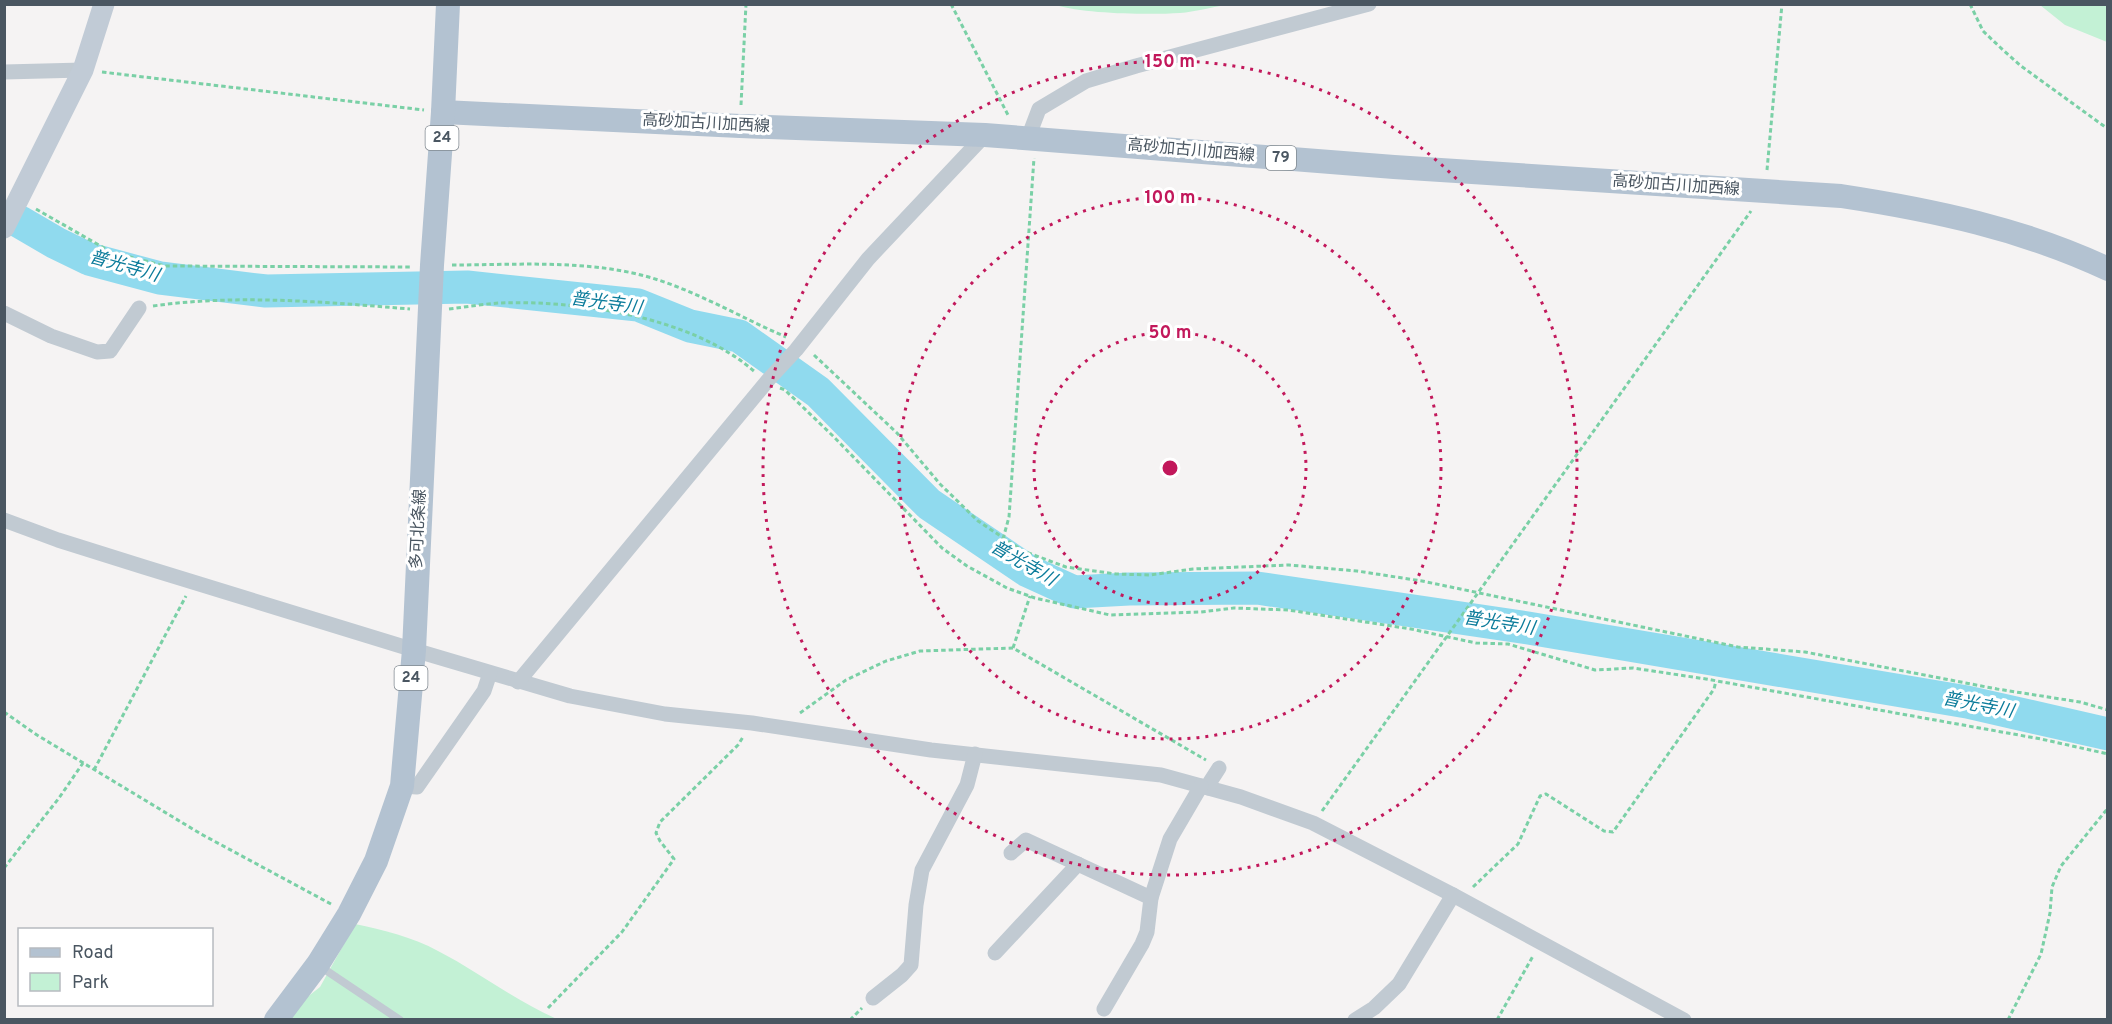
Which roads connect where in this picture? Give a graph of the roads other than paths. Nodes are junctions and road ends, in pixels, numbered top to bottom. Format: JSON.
{"nodes":[{"id":1,"x":104,"y":4,"type":"edge"},
{"id":2,"x":448,"y":4,"type":"edge"},
{"id":3,"x":1369,"y":4,"type":"edge"},
{"id":4,"x":83,"y":70,"type":"junction"},
{"id":5,"x":4,"y":72,"type":"edge"},
{"id":6,"x":443,"y":112,"type":"junction"},
{"id":7,"x":985,"y":135,"type":"junction"},
{"id":8,"x":1024,"y":137,"type":"junction"},
{"id":9,"x":5,"y":225,"type":"edge"},
{"id":10,"x":2108,"y":269,"type":"edge"},
{"id":11,"x":139,"y":308,"type":"road end"},
{"id":12,"x":4,"y":313,"type":"edge"},
{"id":13,"x":4,"y":520,"type":"edge"},
{"id":14,"x":414,"y":650,"type":"junction"},
{"id":15,"x":490,"y":673,"type":"junction"},
{"id":16,"x":518,"y":682,"type":"junction"},
{"id":17,"x":975,"y":754,"type":"junction"},
{"id":18,"x":1219,"y":768,"type":"road end"},
{"id":19,"x":402,"y":786,"type":"junction"},
{"id":20,"x":1205,"y":787,"type":"junction"},
{"id":21,"x":1011,"y":853,"type":"dead end"},
{"id":22,"x":1078,"y":864,"type":"junction"},
{"id":23,"x":1151,"y":898,"type":"junction"},
{"id":24,"x":1458,"y":898,"type":"junction"},
{"id":25,"x":995,"y":953,"type":"dead end"},
{"id":26,"x":318,"y":964,"type":"junction"},
{"id":27,"x":873,"y":998,"type":"dead end"},
{"id":28,"x":1104,"y":1009,"type":"dead end"},
{"id":29,"x":276,"y":1020,"type":"edge"},
{"id":30,"x":400,"y":1020,"type":"edge"},
{"id":31,"x":1356,"y":1020,"type":"edge"},
{"id":32,"x":1684,"y":1020,"type":"edge"}],
"edges":[{"from":1,"to":4,"type":"street"},
{"from":2,"to":6,"type":"main road","name":"多可北条線","number":"24"},
{"from":3,"to":8,"type":"street"},
{"from":4,"to":5,"type":"street"},
{"from":4,"to":9,"type":"street"},
{"from":6,"to":7,"type":"main road","name":"高砂加古川加西線","number":"79"},
{"from":6,"to":14,"type":"main road","name":"多可北条線","number":"24"},
{"from":7,"to":8,"type":"main road","name":"高砂加古川加西線","number":"79"},
{"from":7,"to":16,"type":"street"},
{"from":8,"to":10,"type":"main road","name":"高砂加古川加西線","number":"79"},
{"from":11,"to":12,"type":"street"},
{"from":13,"to":14,"type":"street"},
{"from":14,"to":15,"type":"street"},
{"from":14,"to":19,"type":"main road","name":"多可北条線","number":"24"},
{"from":15,"to":16,"type":"street"},
{"from":15,"to":19,"type":"street"},
{"from":16,"to":17,"type":"street"},
{"from":17,"to":20,"type":"street"},
{"from":17,"to":27,"type":"street"},
{"from":18,"to":20,"type":"street"},
{"from":19,"to":26,"type":"main road","name":"多可北条線","number":"24"},
{"from":20,"to":23,"type":"street"},
{"from":20,"to":24,"type":"street"},
{"from":21,"to":22,"type":"street"},
{"from":22,"to":23,"type":"street"},
{"from":22,"to":25,"type":"street"},
{"from":23,"to":28,"type":"street"},
{"from":24,"to":31,"type":"street"},
{"from":24,"to":32,"type":"street"},
{"from":26,"to":29,"type":"main road","name":"多可北条線","number":"24"},
{"from":26,"to":30,"type":"lane"}]}
